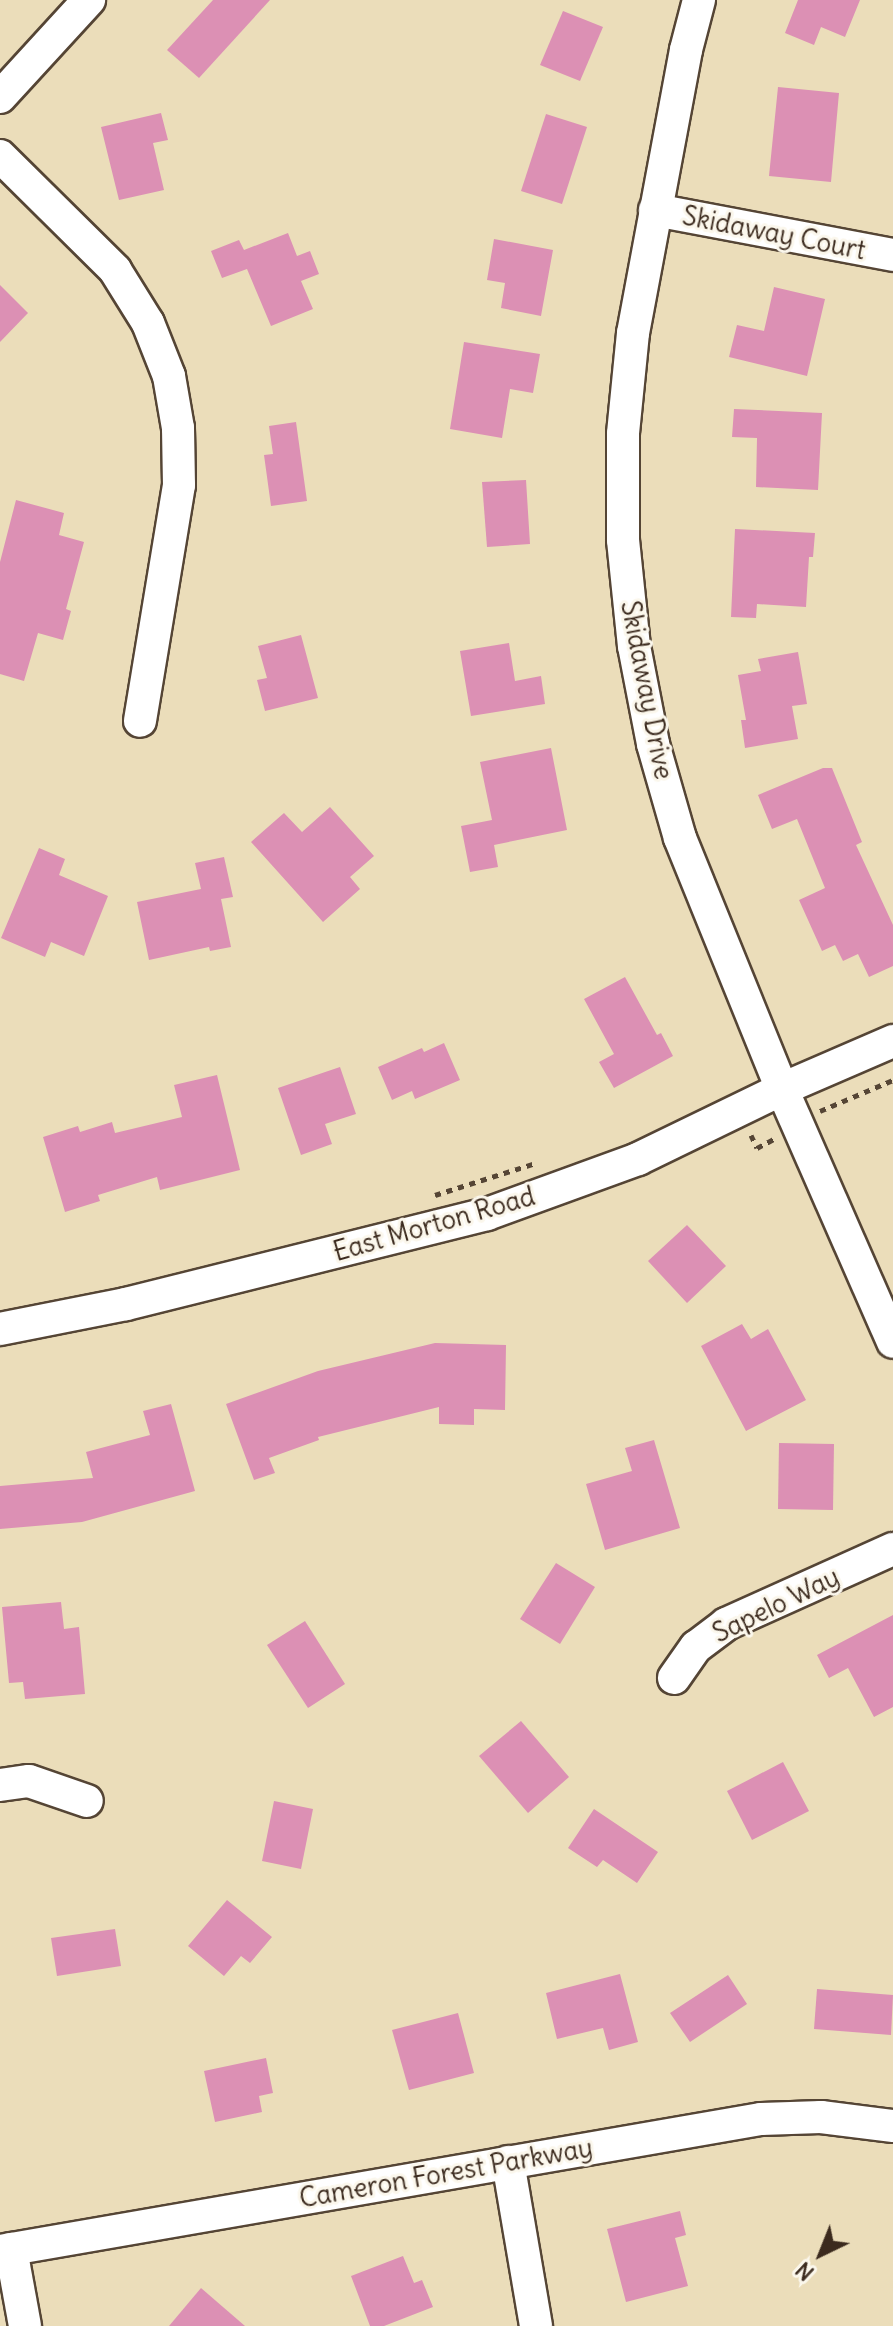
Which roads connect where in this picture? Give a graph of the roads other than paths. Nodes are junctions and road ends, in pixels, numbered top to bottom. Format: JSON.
{"nodes":[{"id":1,"x":89,"y":0,"type":"edge"},
{"id":2,"x":699,"y":0,"type":"edge"},
{"id":3,"x":0,"y":97,"type":"edge"},
{"id":4,"x":0,"y":156,"type":"edge"},
{"id":5,"x":655,"y":210,"type":"junction"},
{"id":6,"x":893,"y":255,"type":"edge"},
{"id":7,"x":140,"y":721,"type":"dead end"},
{"id":8,"x":893,"y":1041,"type":"edge"},
{"id":9,"x":782,"y":1089,"type":"junction"},
{"id":10,"x":0,"y":1329,"type":"edge"},
{"id":11,"x":893,"y":1342,"type":"edge"},
{"id":12,"x":893,"y":1549,"type":"edge"},
{"id":13,"x":674,"y":1678,"type":"dead end"},
{"id":14,"x":0,"y":1785,"type":"edge"},
{"id":15,"x":87,"y":1801,"type":"dead end"},
{"id":16,"x":893,"y":2126,"type":"edge"},
{"id":17,"x":508,"y":2162,"type":"junction"},
{"id":18,"x":6,"y":2250,"type":"edge"},
{"id":19,"x":25,"y":2326,"type":"edge"},
{"id":20,"x":536,"y":2326,"type":"edge"}],
"edges":[{"from":1,"to":3,"type":"street"},
{"from":2,"to":5,"type":"street","name":"Skidaway Drive"},
{"from":4,"to":7,"type":"street"},
{"from":5,"to":6,"type":"street","name":"Skidaway Court"},
{"from":5,"to":9,"type":"street","name":"Skidaway Drive"},
{"from":8,"to":9,"type":"street","name":"East Morton Road"},
{"from":9,"to":10,"type":"street","name":"East Morton Road"},
{"from":9,"to":11,"type":"street","name":"Skidaway Drive"},
{"from":12,"to":13,"type":"street","name":"Sapelo Way"},
{"from":14,"to":15,"type":"street"},
{"from":16,"to":17,"type":"street","name":"Cameron Forest Parkway"},
{"from":17,"to":18,"type":"street","name":"Cameron Forest Parkway"},
{"from":17,"to":20,"type":"street"},
{"from":18,"to":19,"type":"street"}]}
